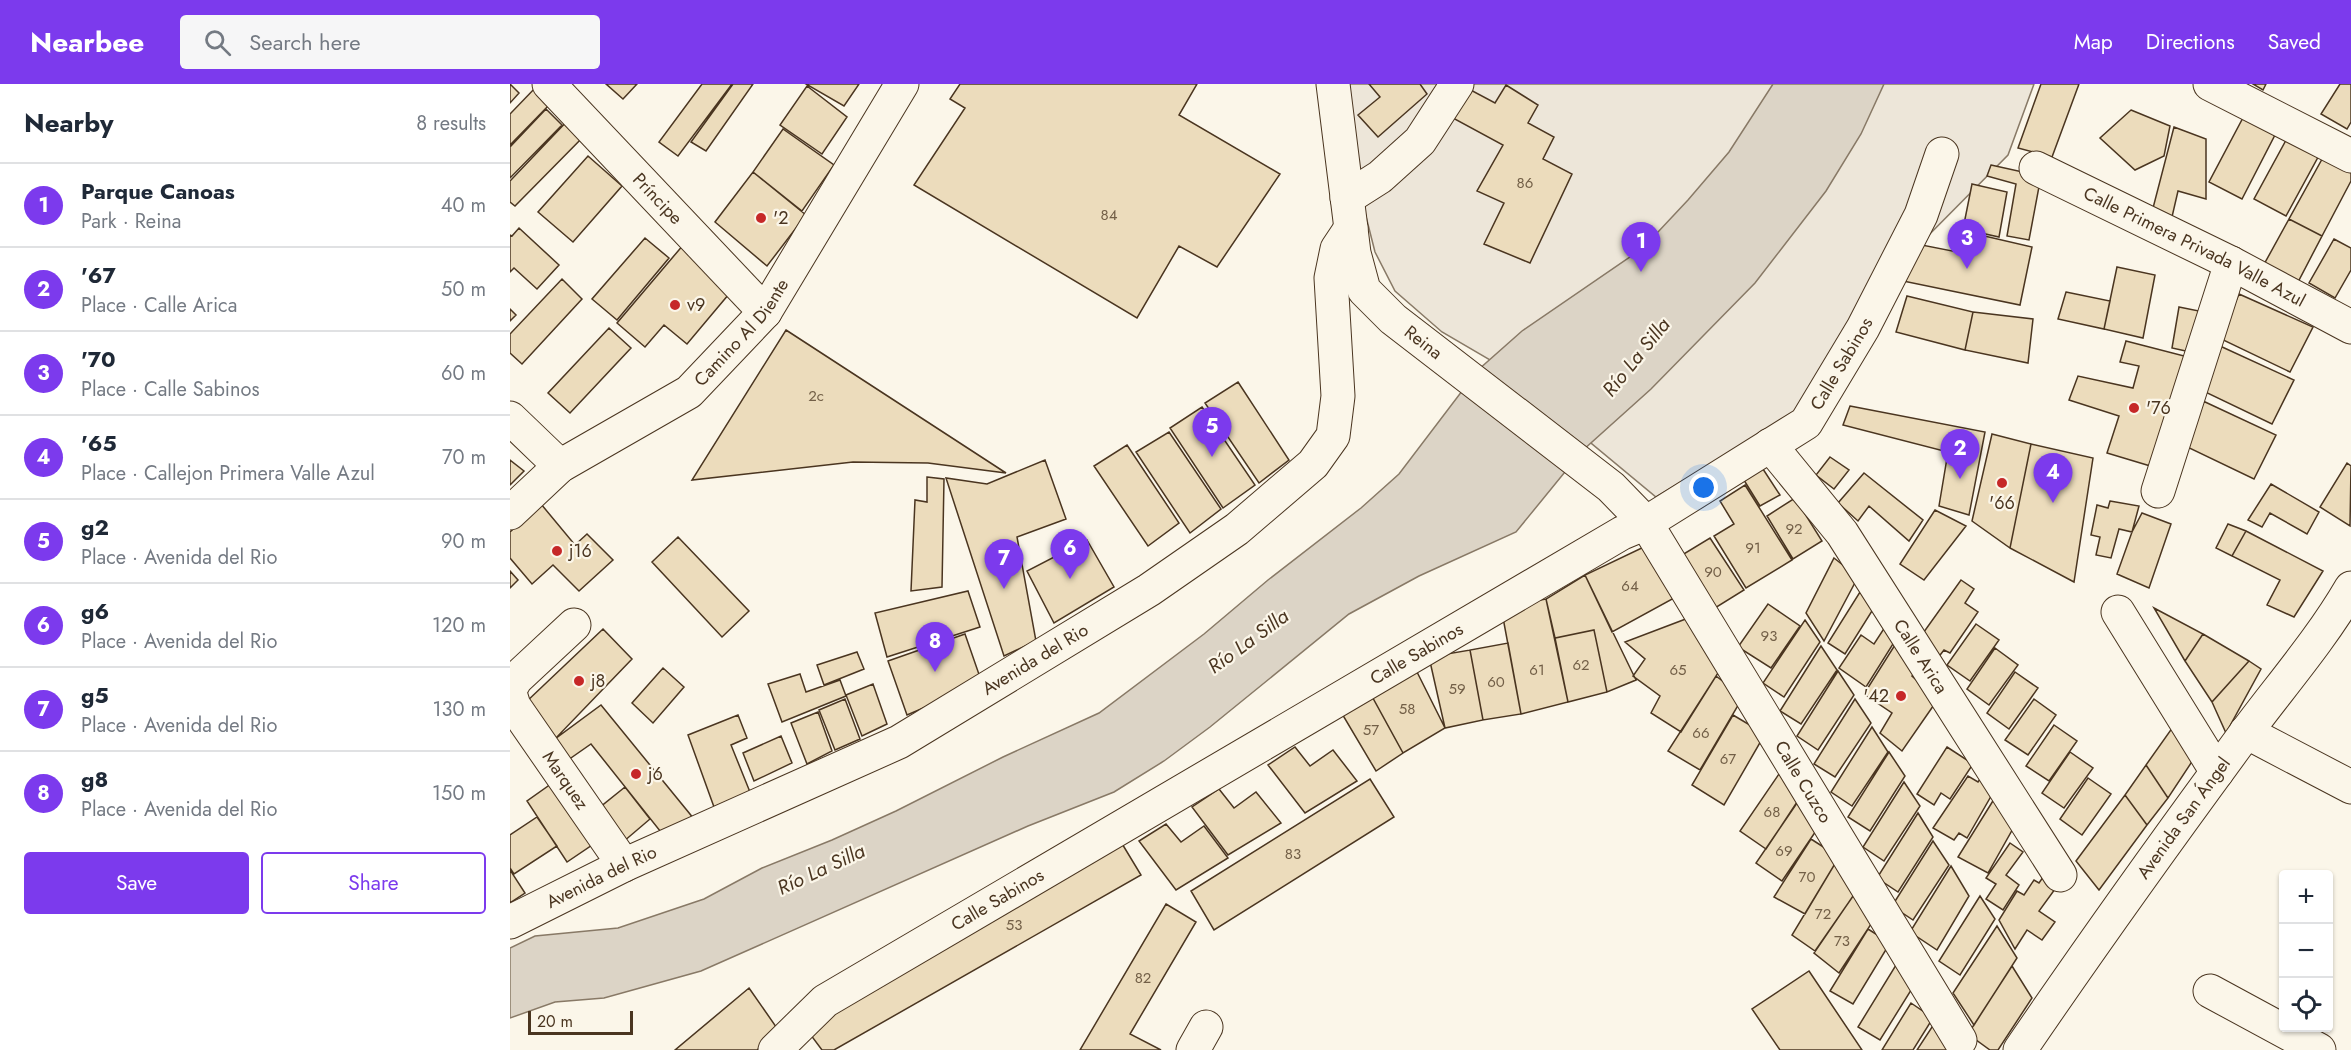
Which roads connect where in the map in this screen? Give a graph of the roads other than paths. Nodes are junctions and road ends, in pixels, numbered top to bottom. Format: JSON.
{"nodes":[{"id":1,"x":549,"y":84,"type":"edge"},
{"id":2,"x":902,"y":84,"type":"edge"},
{"id":3,"x":1333,"y":84,"type":"edge"},
{"id":4,"x":1456,"y":84,"type":"edge"},
{"id":5,"x":2210,"y":84,"type":"edge"},
{"id":6,"x":1942,"y":154,"type":"dead end"},
{"id":7,"x":2351,"y":156,"type":"edge"},
{"id":8,"x":2036,"y":168,"type":"dead end"},
{"id":9,"x":1349,"y":213,"type":"junction"},
{"id":10,"x":2231,"y":263,"type":"junction"},
{"id":11,"x":765,"y":312,"type":"junction"},
{"id":12,"x":2351,"y":327,"type":"edge"},
{"id":13,"x":510,"y":418,"type":"edge"},
{"id":14,"x":1770,"y":445,"type":"junction"},
{"id":15,"x":560,"y":466,"type":"junction"},
{"id":16,"x":2158,"y":491,"type":"dead end"},
{"id":17,"x":510,"y":513,"type":"edge"},
{"id":18,"x":1646,"y":523,"type":"junction"},
{"id":19,"x":2346,"y":609,"type":"edge"},
{"id":20,"x":2118,"y":612,"type":"dead end"},
{"id":21,"x":574,"y":626,"type":"dead end"},
{"id":22,"x":510,"y":691,"type":"edge"},
{"id":23,"x":2246,"y":732,"type":"junction"},
{"id":24,"x":2217,"y":772,"type":"junction"},
{"id":25,"x":2351,"y":787,"type":"edge"},
{"id":26,"x":624,"y":865,"type":"junction"},
{"id":27,"x":2060,"y":875,"type":"dead end"},
{"id":28,"x":510,"y":922,"type":"edge"},
{"id":29,"x":2210,"y":991,"type":"dead end"},
{"id":30,"x":1960,"y":1040,"type":"dead end"},
{"id":31,"x":776,"y":1050,"type":"edge"},
{"id":32,"x":2019,"y":1050,"type":"edge"},
{"id":33,"x":2319,"y":1050,"type":"edge"}],
"edges":[{"from":1,"to":11,"type":"street","name":"Príncipe"},
{"from":2,"to":11,"type":"street","name":"Camino Al Diente"},
{"from":3,"to":9,"type":"street","name":"Reina"},
{"from":4,"to":9,"type":"street"},
{"from":5,"to":7,"type":"street"},
{"from":6,"to":14,"type":"street","name":"Calle Sabinos"},
{"from":8,"to":10,"type":"street","name":"Calle Primera Privada Valle Azul"},
{"from":9,"to":18,"type":"street","name":"Reina"},
{"from":9,"to":26,"type":"street","name":"Avenida del Rio"},
{"from":10,"to":12,"type":"street","name":"Calle Primera Privada Valle Azul"},
{"from":10,"to":16,"type":"street"},
{"from":11,"to":15,"type":"street","name":"Camino Al Diente"},
{"from":13,"to":15,"type":"street"},
{"from":14,"to":18,"type":"street","name":"Calle Sabinos"},
{"from":14,"to":27,"type":"street","name":"Calle Arica"},
{"from":15,"to":17,"type":"street","name":"Camino Al Diente"},
{"from":18,"to":30,"type":"street","name":"Calle Cuzco"},
{"from":18,"to":31,"type":"street","name":"Calle Sabinos"},
{"from":19,"to":23,"type":"street","name":"Avenida San Ángel"},
{"from":20,"to":24,"type":"street"},
{"from":21,"to":22,"type":"street","name":"Marquez"},
{"from":22,"to":26,"type":"street","name":"Marquez"},
{"from":23,"to":24,"type":"street","name":"Avenida San Ángel"},
{"from":23,"to":25,"type":"street"},
{"from":24,"to":32,"type":"street","name":"Avenida San Ángel"},
{"from":26,"to":28,"type":"street","name":"Avenida del Rio"},
{"from":29,"to":33,"type":"street"}]}
